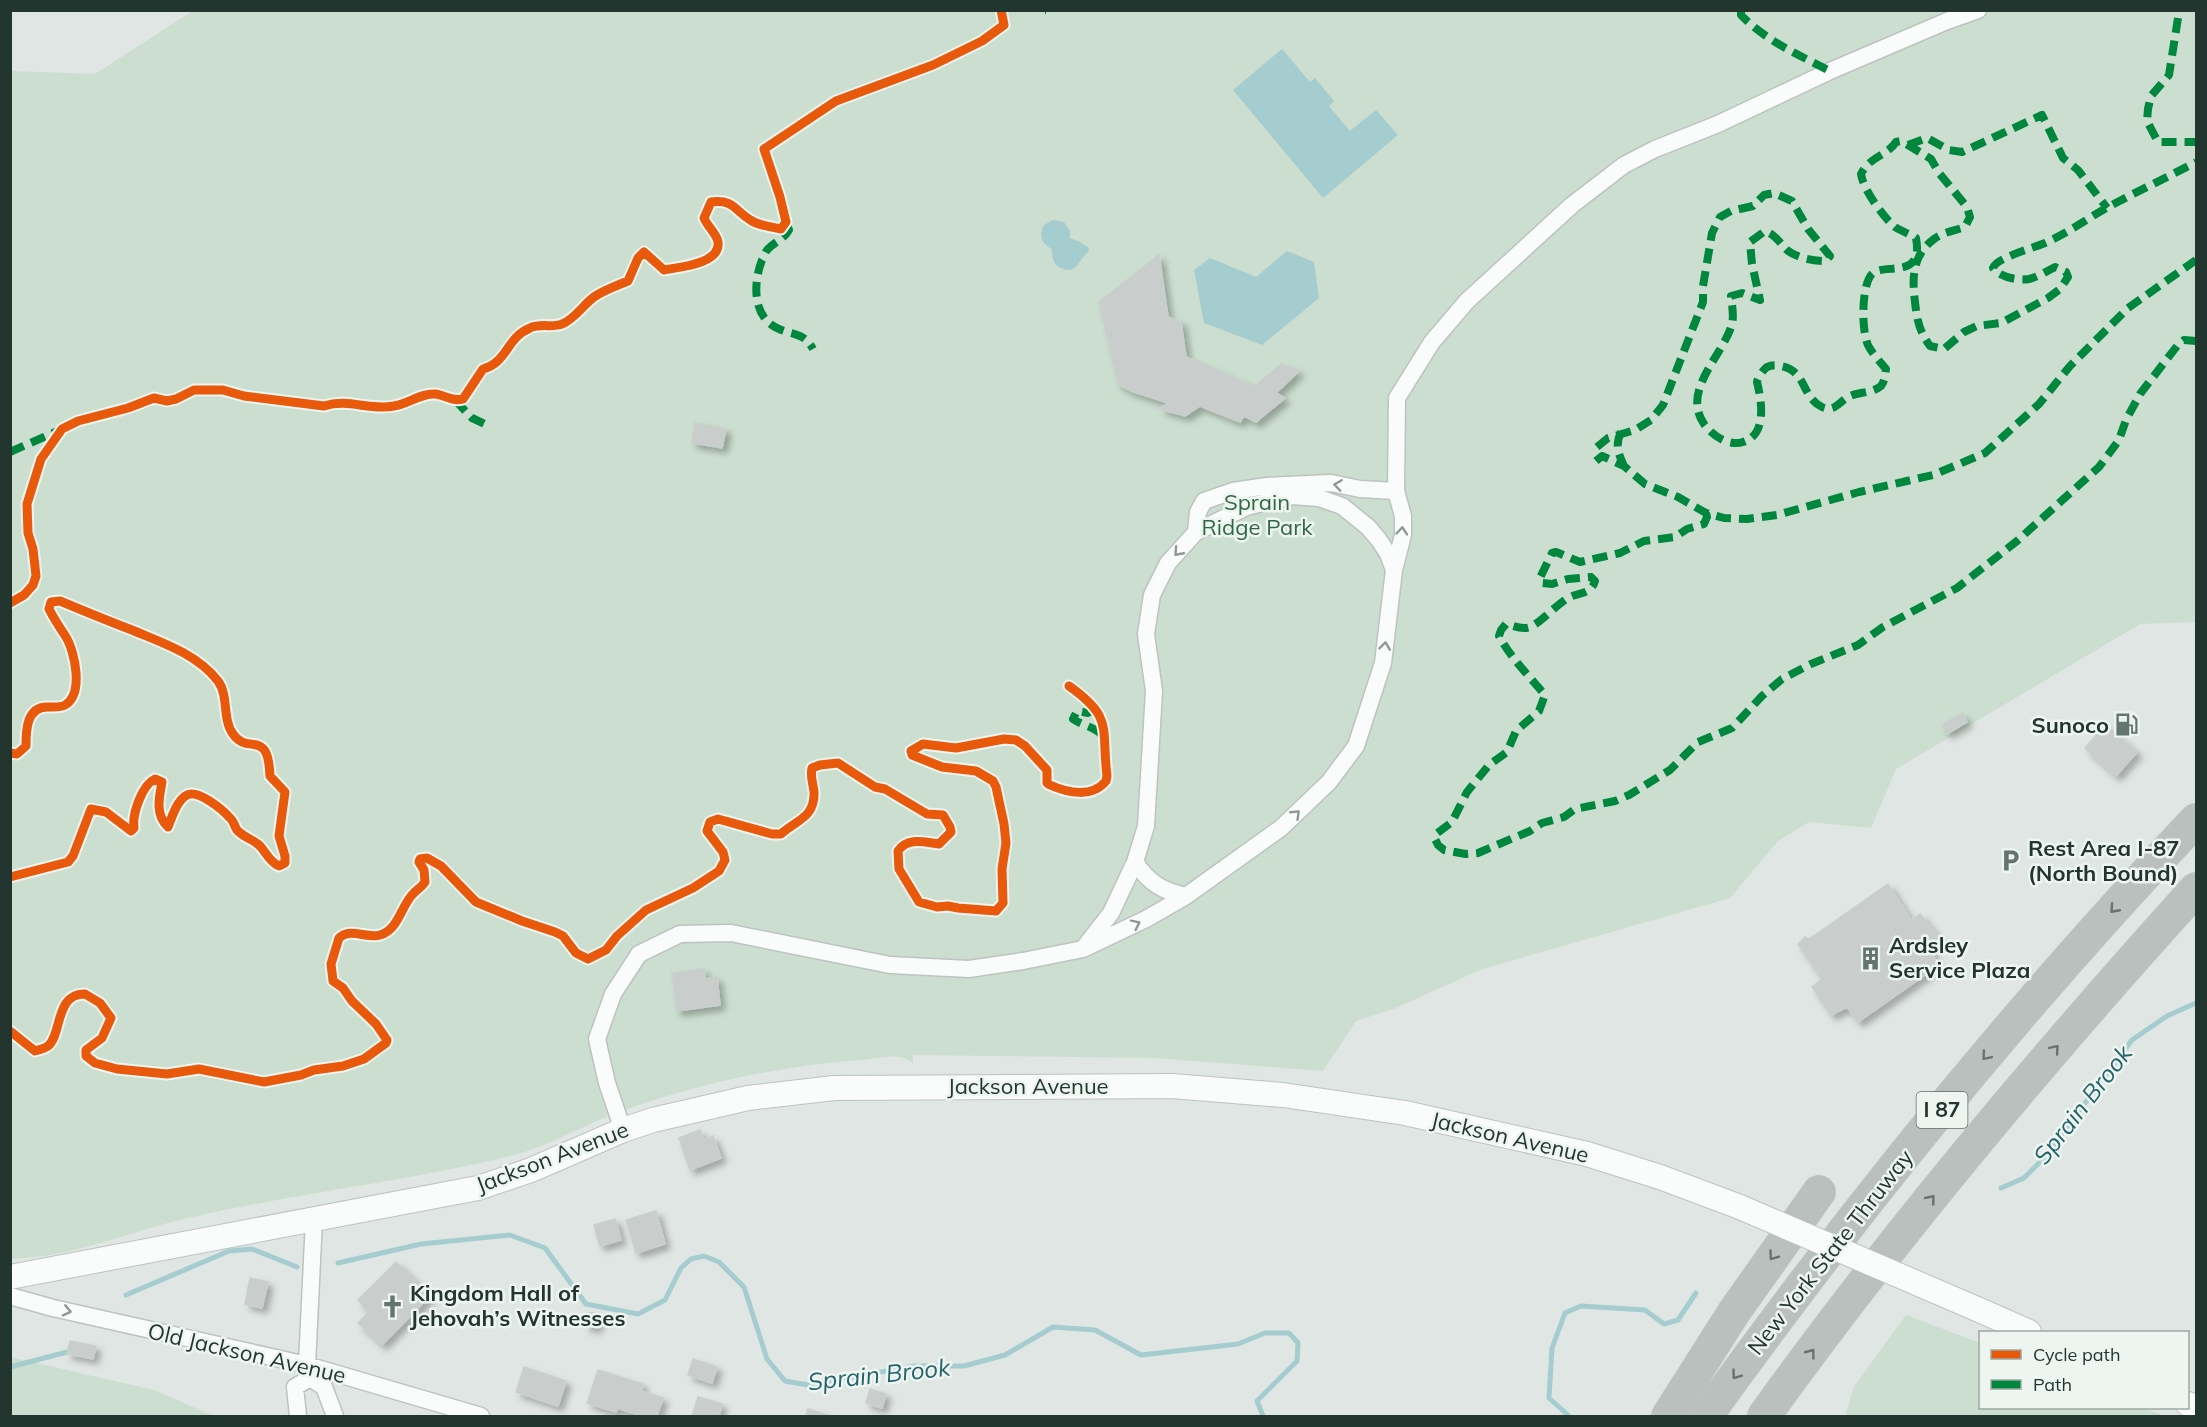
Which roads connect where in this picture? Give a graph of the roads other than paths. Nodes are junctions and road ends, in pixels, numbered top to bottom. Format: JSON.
{"nodes":[{"id":1,"x":1978,"y":10,"type":"edge"},
{"id":2,"x":1396,"y":491,"type":"junction"},
{"id":3,"x":1196,"y":532,"type":"junction"},
{"id":4,"x":1394,"y":570,"type":"junction"},
{"id":5,"x":2196,"y":820,"type":"edge"},
{"id":6,"x":1136,"y":862,"type":"junction"},
{"id":7,"x":2196,"y":889,"type":"edge"},
{"id":8,"x":1186,"y":896,"type":"junction"},
{"id":9,"x":1083,"y":949,"type":"junction"},
{"id":10,"x":623,"y":1130,"type":"junction"},
{"id":11,"x":1819,"y":1192,"type":"dead end"},
{"id":12,"x":314,"y":1219,"type":"junction"},
{"id":13,"x":10,"y":1277,"type":"edge"},
{"id":14,"x":10,"y":1296,"type":"edge"},
{"id":15,"x":2028,"y":1331,"type":"edge"},
{"id":16,"x":308,"y":1372,"type":"junction"},
{"id":17,"x":298,"y":1416,"type":"edge"},
{"id":18,"x":332,"y":1416,"type":"edge"},
{"id":19,"x":481,"y":1416,"type":"edge"},
{"id":20,"x":1668,"y":1416,"type":"edge"},
{"id":21,"x":1706,"y":1416,"type":"edge"},
{"id":22,"x":1764,"y":1416,"type":"edge"}],
"edges":[{"from":1,"to":2,"type":"street"},
{"from":2,"to":3,"type":"street","one_way":true},
{"from":4,"to":2,"type":"street","one_way":true},
{"from":3,"to":4,"type":"street"},
{"from":3,"to":6,"type":"street","one_way":true},
{"from":8,"to":4,"type":"street","one_way":true},
{"from":5,"to":21,"type":"highway","name":"New York State Thruway","number":"I 87","one_way":true},
{"from":6,"to":8,"type":"street"},
{"from":6,"to":9,"type":"street"},
{"from":22,"to":7,"type":"highway","name":"New York State Thruway","number":"I 87","one_way":true},
{"from":9,"to":8,"type":"street","one_way":true},
{"from":9,"to":10,"type":"street"},
{"from":10,"to":12,"type":"main road","name":"Jackson Avenue"},
{"from":10,"to":15,"type":"main road","name":"Jackson Avenue","bridge":true},
{"from":11,"to":20,"type":"highway","one_way":true},
{"from":12,"to":13,"type":"main road","name":"Jackson Avenue"},
{"from":12,"to":16,"type":"street"},
{"from":14,"to":16,"type":"street","name":"Old Jackson Avenue","one_way":true},
{"from":16,"to":17,"type":"street"},
{"from":16,"to":18,"type":"street"},
{"from":16,"to":19,"type":"street","name":"Old Jackson Avenue"}]}
